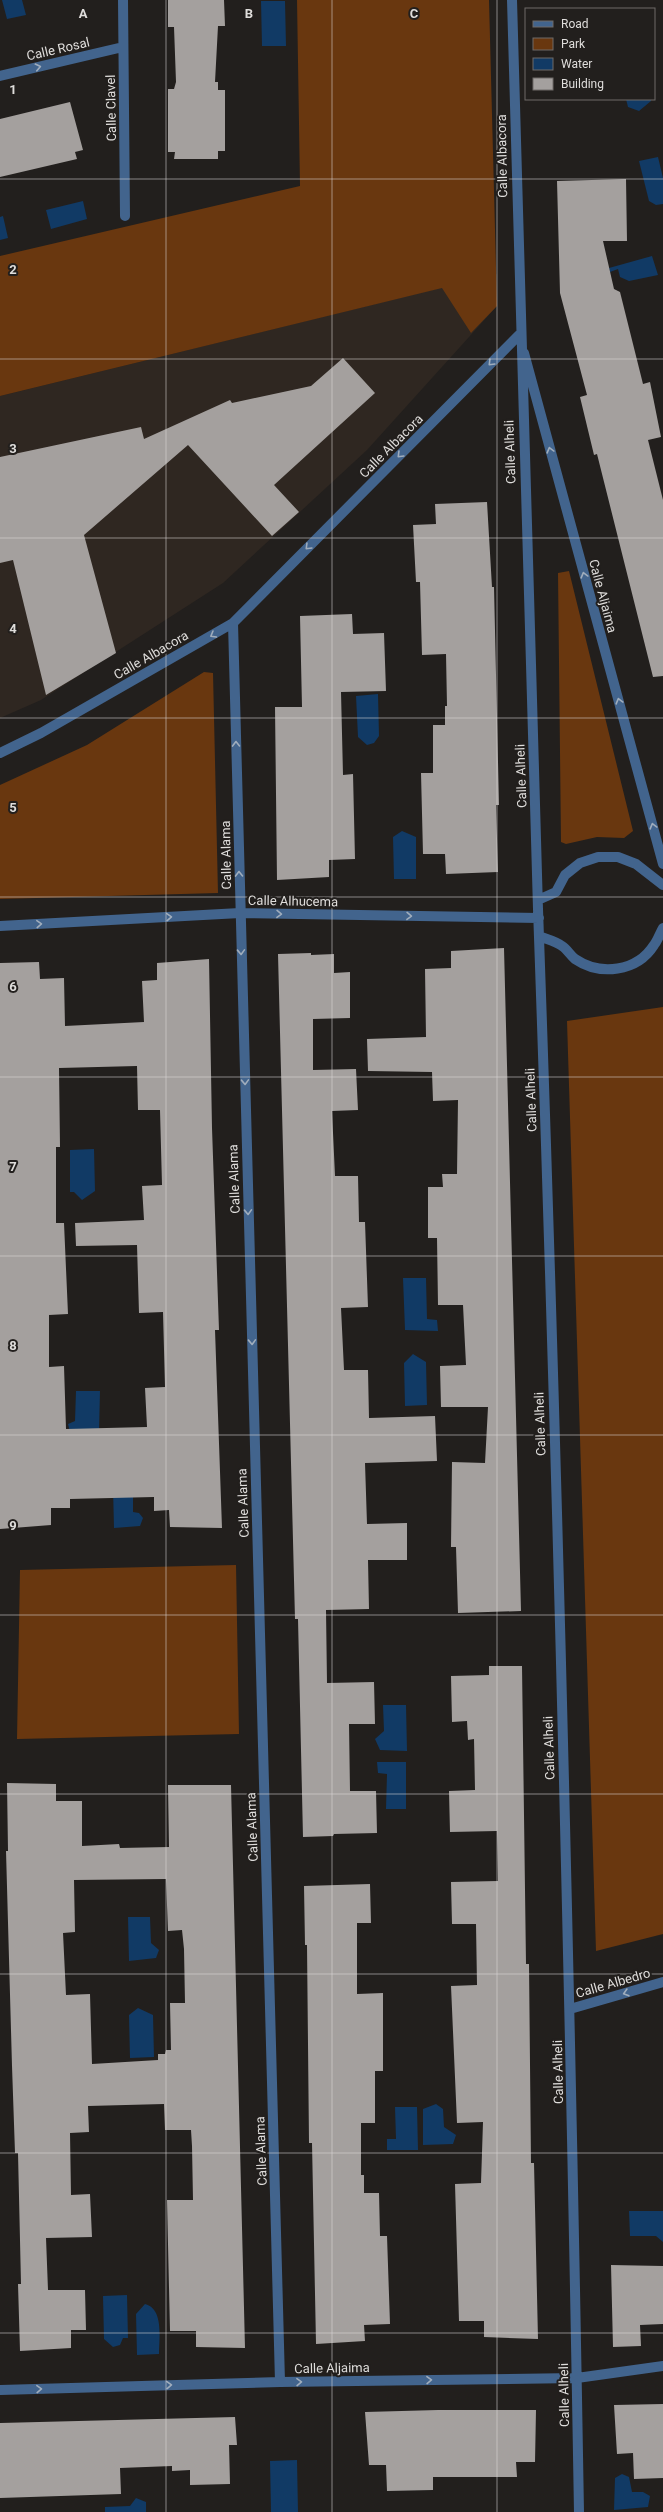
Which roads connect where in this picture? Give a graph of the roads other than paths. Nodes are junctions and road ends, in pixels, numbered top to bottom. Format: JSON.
{"nodes":[{"id":1,"x":123,"y":0,"type":"edge"},
{"id":2,"x":512,"y":0,"type":"edge"},
{"id":3,"x":123,"y":47,"type":"junction"},
{"id":4,"x":0,"y":76,"type":"edge"},
{"id":5,"x":125,"y":216,"type":"dead end"},
{"id":6,"x":519,"y":335,"type":"junction"},
{"id":7,"x":233,"y":623,"type":"junction"},
{"id":8,"x":0,"y":753,"type":"edge"},
{"id":9,"x":663,"y":864,"type":"edge"},
{"id":10,"x":663,"y":885,"type":"edge"},
{"id":11,"x":538,"y":900,"type":"junction"},
{"id":12,"x":240,"y":913,"type":"junction"},
{"id":13,"x":539,"y":918,"type":"junction"},
{"id":14,"x":0,"y":926,"type":"edge"},
{"id":15,"x":663,"y":928,"type":"edge"},
{"id":16,"x":539,"y":936,"type":"junction"},
{"id":17,"x":663,"y":1982,"type":"edge"},
{"id":18,"x":570,"y":2009,"type":"junction"},
{"id":19,"x":663,"y":2366,"type":"edge"},
{"id":20,"x":577,"y":2378,"type":"junction"},
{"id":21,"x":280,"y":2382,"type":"junction"},
{"id":22,"x":0,"y":2390,"type":"edge"},
{"id":23,"x":579,"y":2512,"type":"edge"}],
"edges":[{"from":1,"to":3,"type":"street","name":"Calle Clavel"},
{"from":2,"to":6,"type":"street","name":"Calle Albacora"},
{"from":4,"to":3,"type":"street","name":"Calle Rosal","one_way":true},
{"from":3,"to":5,"type":"street","name":"Calle Clavel"},
{"from":6,"to":7,"type":"street","name":"Calle Albacora","one_way":true},
{"from":9,"to":6,"type":"street","name":"Calle Aljaima","one_way":true},
{"from":6,"to":11,"type":"street","name":"Calle Alheli"},
{"from":7,"to":8,"type":"street","name":"Calle Albacora","one_way":true},
{"from":12,"to":7,"type":"street","name":"Calle Alama","one_way":true},
{"from":10,"to":11,"type":"street"},
{"from":11,"to":13,"type":"street","name":"Calle Alheli"},
{"from":12,"to":13,"type":"street","name":"Calle Alhucema","one_way":true},
{"from":14,"to":12,"type":"street","name":"Calle Alhucema","one_way":true},
{"from":12,"to":21,"type":"street","name":"Calle Alama","one_way":true},
{"from":13,"to":16,"type":"street","name":"Calle Alheli"},
{"from":15,"to":16,"type":"street"},
{"from":16,"to":18,"type":"street","name":"Calle Alheli"},
{"from":17,"to":18,"type":"street","name":"Calle Albedro","one_way":true},
{"from":18,"to":20,"type":"street","name":"Calle Alheli"},
{"from":19,"to":20,"type":"street","name":"Calle Aljaima"},
{"from":21,"to":20,"type":"street","name":"Calle Aljaima","one_way":true},
{"from":20,"to":23,"type":"street","name":"Calle Alheli"},
{"from":22,"to":21,"type":"street","name":"Calle Aljaima","one_way":true}]}
